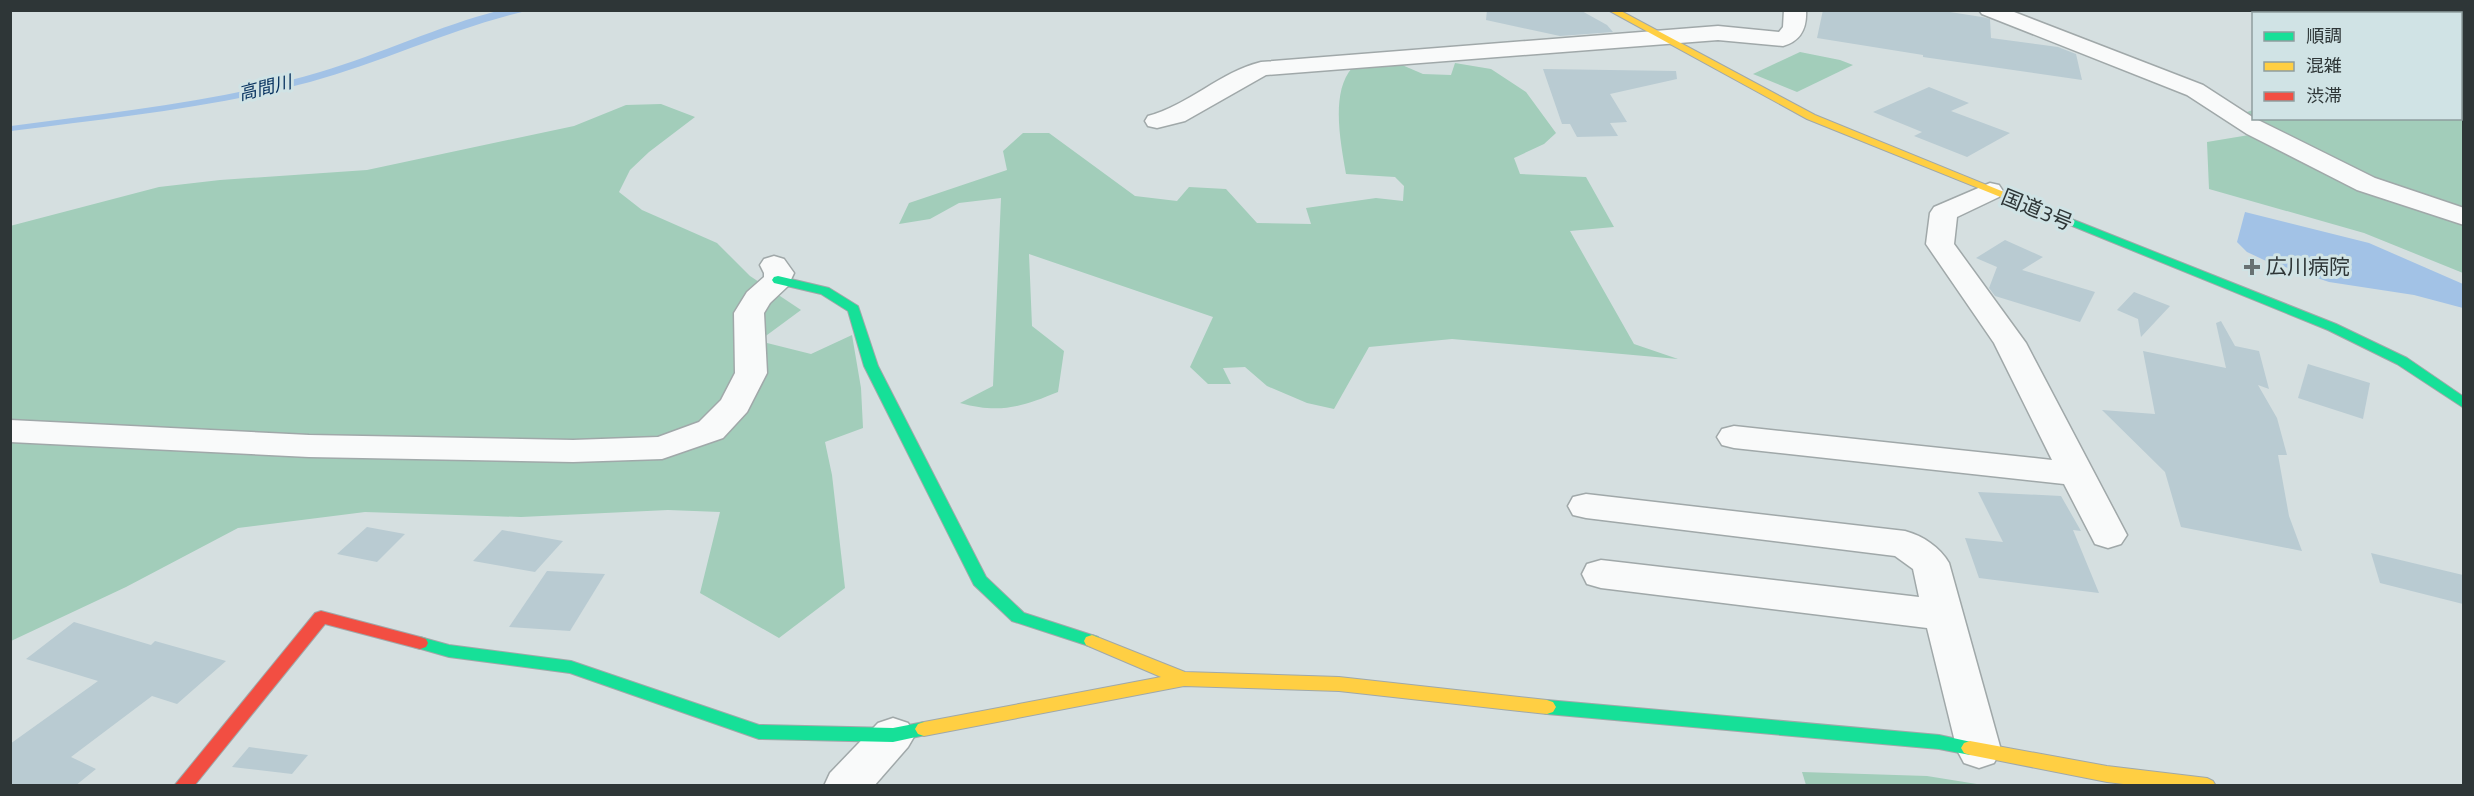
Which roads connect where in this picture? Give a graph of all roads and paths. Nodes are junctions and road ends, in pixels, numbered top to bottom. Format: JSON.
{"nodes":[{"id":1,"x":1611,"y":10,"type":"edge"},
{"id":2,"x":1795,"y":10,"type":"edge"},
{"id":3,"x":1989,"y":10,"type":"edge"},
{"id":4,"x":1660,"y":39,"type":"junction"},
{"id":5,"x":1157,"y":121,"type":"dead end"},
{"id":6,"x":1990,"y":191,"type":"junction"},
{"id":7,"x":2463,"y":217,"type":"edge"},
{"id":8,"x":776,"y":272,"type":"joint"},
{"id":9,"x":2463,"y":404,"type":"edge"},
{"id":10,"x":10,"y":431,"type":"edge"},
{"id":11,"x":1734,"y":437,"type":"dead end"},
{"id":12,"x":2077,"y":474,"type":"junction"},
{"id":13,"x":1586,"y":506,"type":"dead end"},
{"id":14,"x":2108,"y":535,"type":"dead end"},
{"id":15,"x":1601,"y":574,"type":"dead end"},
{"id":16,"x":1944,"y":615,"type":"junction"},
{"id":17,"x":1184,"y":680,"type":"junction"},
{"id":18,"x":893,"y":735,"type":"junction"},
{"id":19,"x":1978,"y":750,"type":"junction"},
{"id":20,"x":183,"y":786,"type":"edge"},
{"id":21,"x":846,"y":786,"type":"edge"},
{"id":22,"x":2207,"y":786,"type":"edge"}],
"edges":[{"from":1,"to":4,"type":"main road","name":"国道3号"},
{"from":2,"to":4,"type":"street"},
{"from":3,"to":7,"type":"street"},
{"from":4,"to":5,"type":"street"},
{"from":4,"to":6,"type":"main road","name":"国道3号"},
{"from":6,"to":9,"type":"main road","name":"国道3号"},
{"from":6,"to":12,"type":"street"},
{"from":8,"to":10,"type":"street"},
{"from":8,"to":17,"type":"main road"},
{"from":11,"to":12,"type":"street"},
{"from":12,"to":14,"type":"street"},
{"from":13,"to":16,"type":"street"},
{"from":15,"to":16,"type":"street"},
{"from":16,"to":19,"type":"street"},
{"from":17,"to":18,"type":"main road"},
{"from":17,"to":19,"type":"main road"},
{"from":18,"to":20,"type":"main road"},
{"from":18,"to":21,"type":"street"},
{"from":19,"to":22,"type":"main road"}]}
